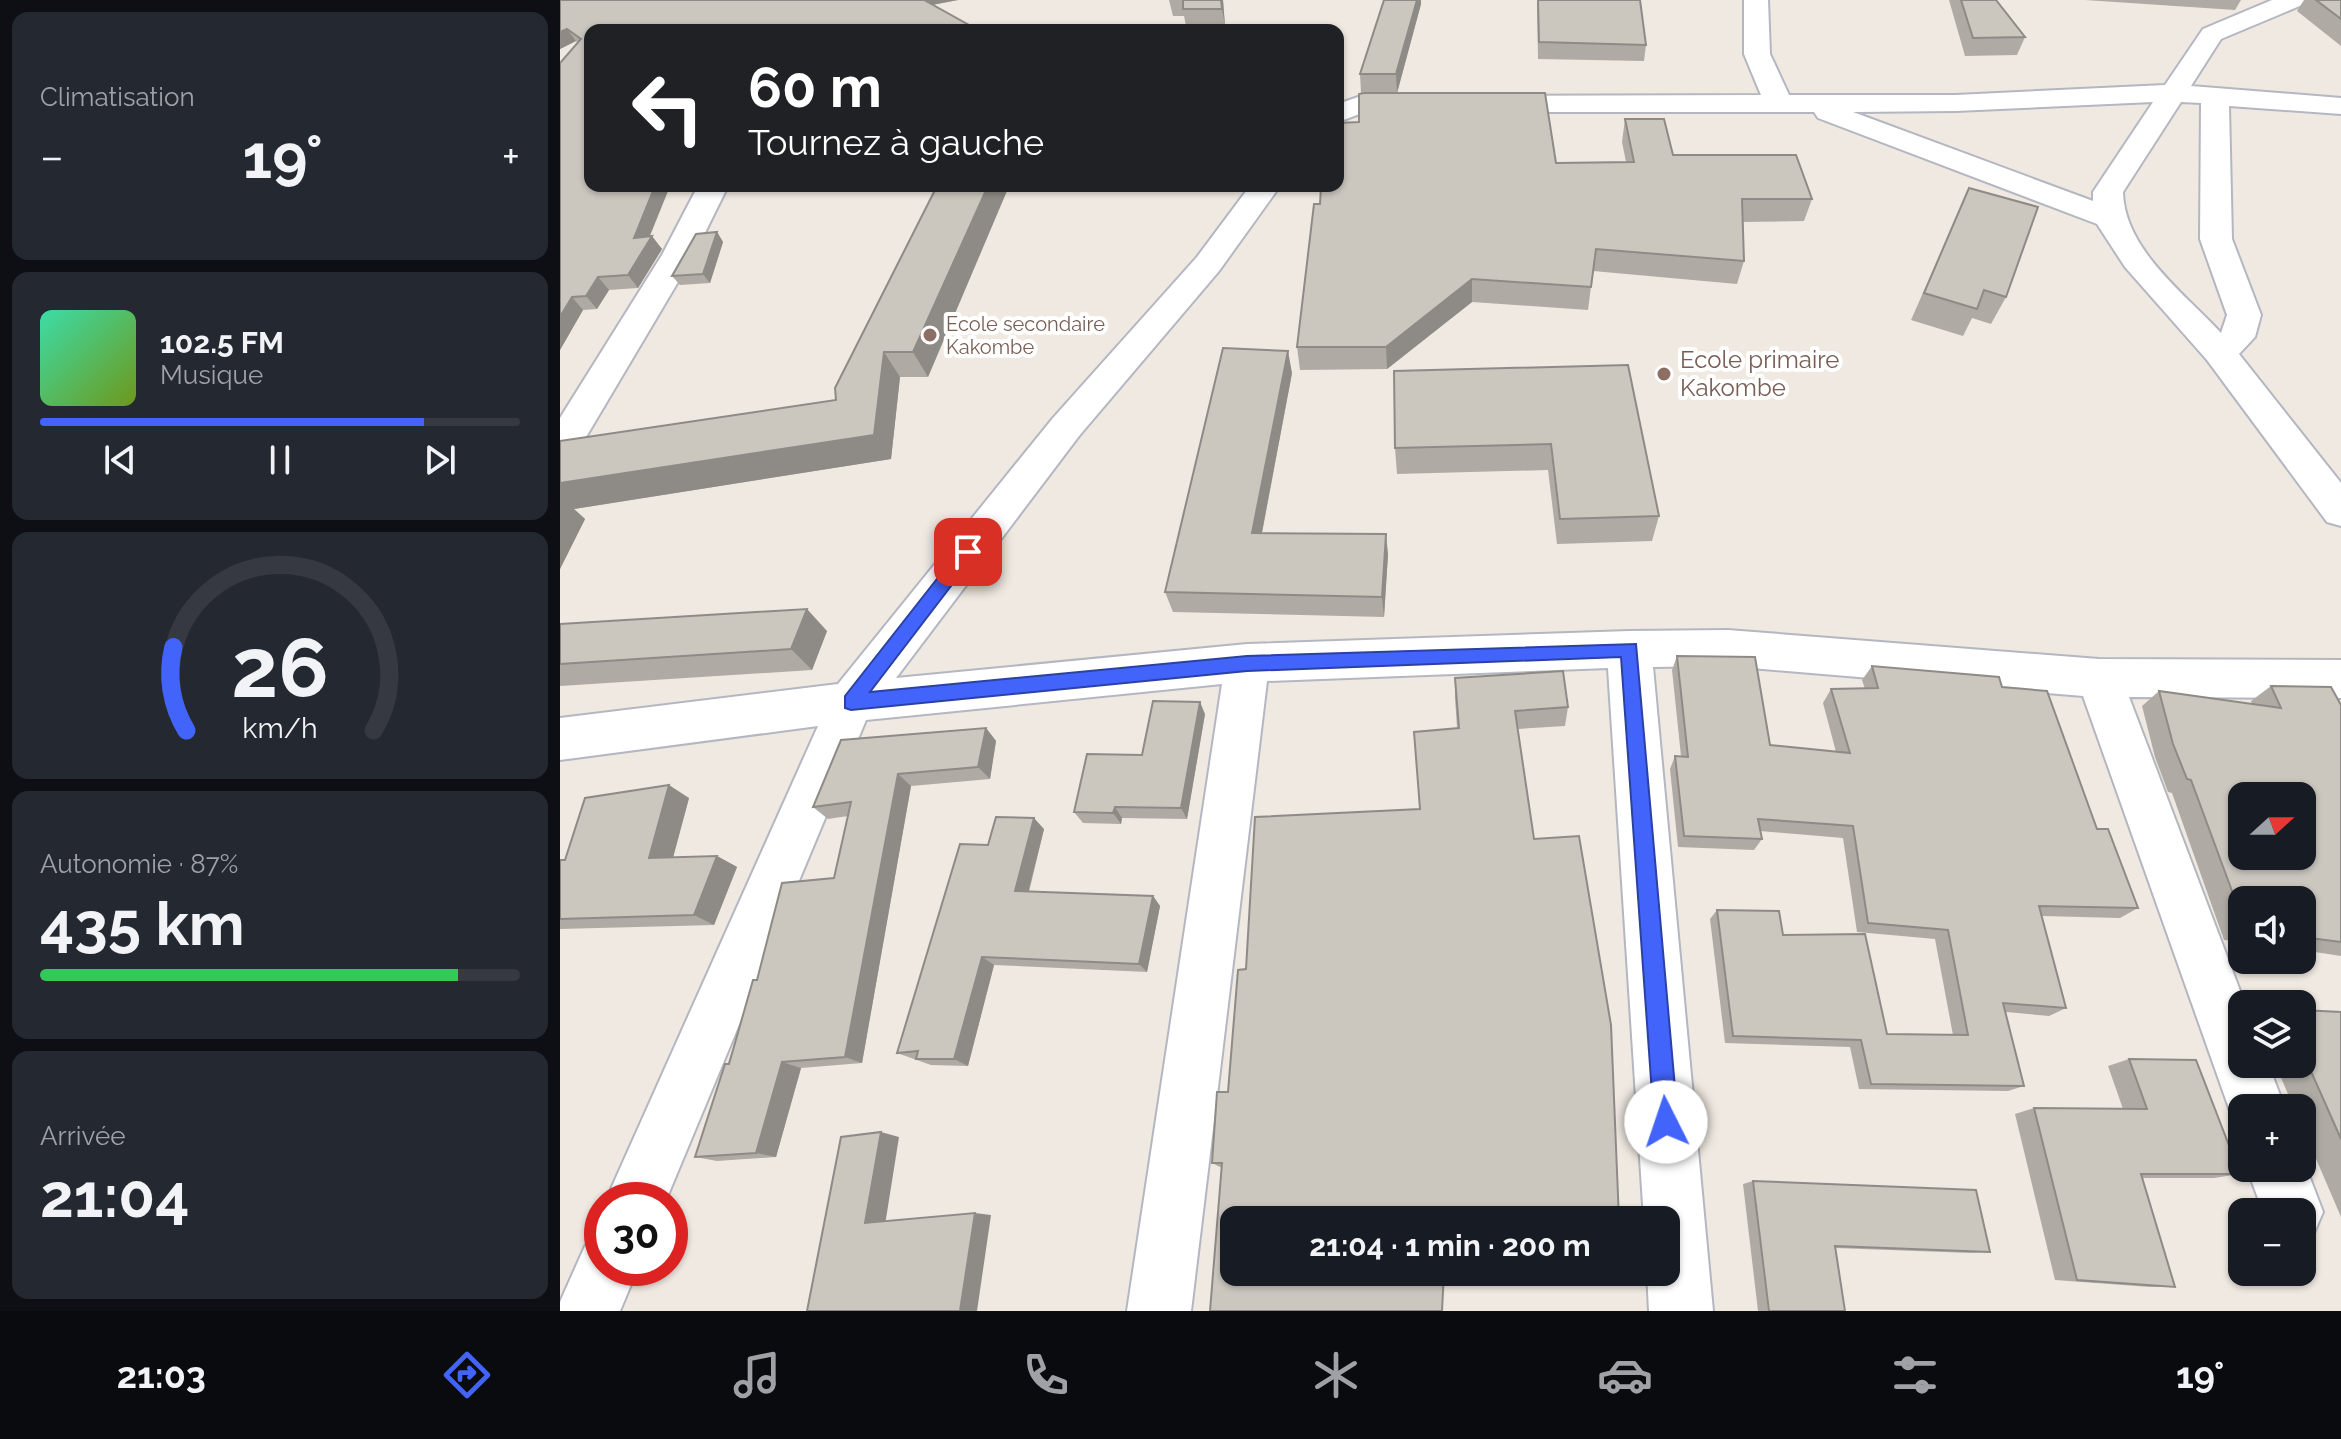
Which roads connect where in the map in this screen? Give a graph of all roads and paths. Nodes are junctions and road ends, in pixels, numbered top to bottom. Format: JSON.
{"nodes":[{"id":1,"x":1756,"y":0,"type":"edge"},
{"id":2,"x":2293,"y":0,"type":"edge"},
{"id":3,"x":2174,"y":93,"type":"junction"},
{"id":4,"x":2215,"y":96,"type":"junction"},
{"id":5,"x":1789,"y":102,"type":"junction"},
{"id":6,"x":2341,"y":106,"type":"edge"},
{"id":7,"x":1344,"y":111,"type":"edge"},
{"id":8,"x":710,"y":192,"type":"edge"},
{"id":9,"x":1261,"y":192,"type":"edge"},
{"id":10,"x":2110,"y":218,"type":"junction"},
{"id":11,"x":2219,"y":352,"type":"junction"},
{"id":12,"x":560,"y":449,"type":"edge"},
{"id":13,"x":2341,"y":511,"type":"edge"},
{"id":14,"x":1629,"y":649,"type":"junction"},
{"id":15,"x":1247,"y":663,"type":"junction"},
{"id":16,"x":2099,"y":678,"type":"junction"},
{"id":17,"x":2341,"y":679,"type":"edge"},
{"id":18,"x":851,"y":702,"type":"junction"},
{"id":19,"x":560,"y":739,"type":"edge"},
{"id":20,"x":2251,"y":1094,"type":"edge"},
{"id":21,"x":644,"y":1182,"type":"edge"},
{"id":22,"x":599,"y":1286,"type":"edge"},
{"id":23,"x":588,"y":1311,"type":"edge"},
{"id":24,"x":1159,"y":1311,"type":"edge"},
{"id":25,"x":1681,"y":1311,"type":"edge"}],
"edges":[{"from":1,"to":5,"type":"street"},
{"from":2,"to":3,"type":"street"},
{"from":3,"to":4,"type":"street"},
{"from":3,"to":5,"type":"street"},
{"from":3,"to":10,"type":"street"},
{"from":4,"to":6,"type":"street"},
{"from":4,"to":11,"type":"street"},
{"from":5,"to":7,"type":"street"},
{"from":5,"to":10,"type":"street"},
{"from":8,"to":12,"type":"street"},
{"from":9,"to":18,"type":"street"},
{"from":10,"to":11,"type":"street"},
{"from":11,"to":13,"type":"street"},
{"from":14,"to":15,"type":"street"},
{"from":14,"to":16,"type":"street"},
{"from":14,"to":25,"type":"street"},
{"from":15,"to":18,"type":"street"},
{"from":15,"to":24,"type":"street"},
{"from":16,"to":17,"type":"street"},
{"from":16,"to":20,"type":"street"},
{"from":18,"to":19,"type":"street"},
{"from":18,"to":21,"type":"street"},
{"from":22,"to":23,"type":"street"}]}
